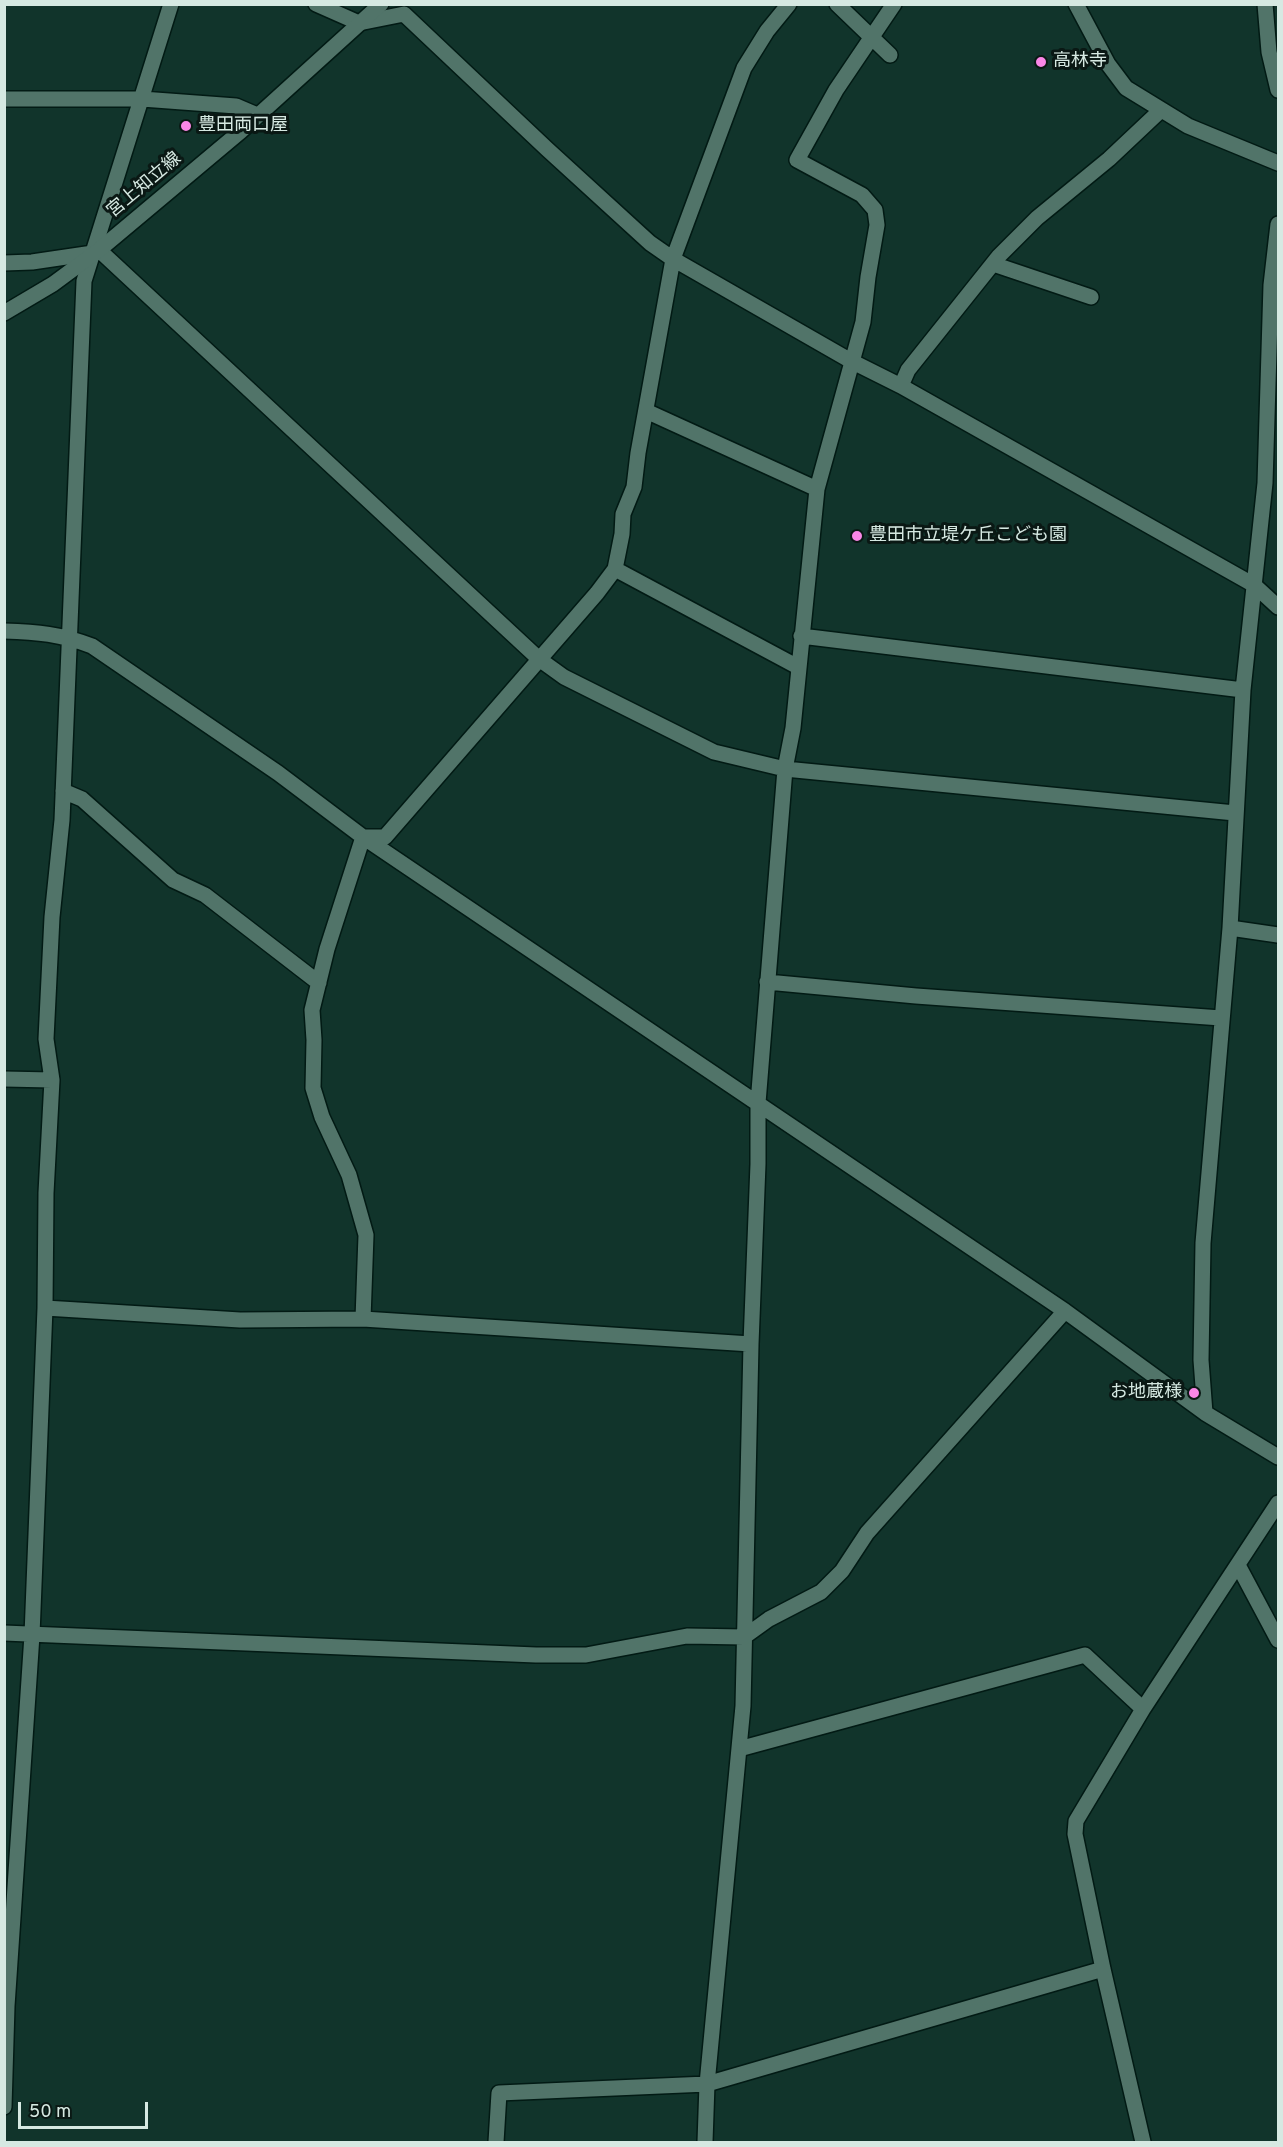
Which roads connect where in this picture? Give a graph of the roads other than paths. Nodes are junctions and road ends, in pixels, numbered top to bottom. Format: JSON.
{"nodes":[{"id":1,"x":171,"y":4,"type":"edge"},
{"id":2,"x":316,"y":4,"type":"edge"},
{"id":3,"x":347,"y":4,"type":"edge"},
{"id":4,"x":381,"y":4,"type":"edge"},
{"id":5,"x":789,"y":4,"type":"edge"},
{"id":6,"x":837,"y":4,"type":"edge"},
{"id":7,"x":894,"y":4,"type":"edge"},
{"id":8,"x":1076,"y":4,"type":"edge"},
{"id":9,"x":1265,"y":4,"type":"edge"},
{"id":10,"x":359,"y":23,"type":"junction"},
{"id":11,"x":872,"y":36,"type":"junction"},
{"id":12,"x":890,"y":55,"type":"dead end"},
{"id":13,"x":1278,"y":90,"type":"edge"},
{"id":14,"x":4,"y":99,"type":"edge"},
{"id":15,"x":142,"y":99,"type":"junction"},
{"id":16,"x":1161,"y":110,"type":"junction"},
{"id":17,"x":257,"y":115,"type":"junction"},
{"id":18,"x":1278,"y":163,"type":"edge"},
{"id":19,"x":1278,"y":224,"type":"edge"},
{"id":20,"x":96,"y":252,"type":"junction"},
{"id":21,"x":673,"y":259,"type":"junction"},
{"id":22,"x":4,"y":263,"type":"edge"},
{"id":23,"x":993,"y":264,"type":"junction"},
{"id":24,"x":1091,"y":297,"type":"dead end"},
{"id":25,"x":4,"y":313,"type":"edge"},
{"id":26,"x":851,"y":361,"type":"junction"},
{"id":27,"x":901,"y":386,"type":"junction"},
{"id":28,"x":646,"y":411,"type":"junction"},
{"id":29,"x":817,"y":489,"type":"junction"},
{"id":30,"x":615,"y":569,"type":"junction"},
{"id":31,"x":1254,"y":585,"type":"junction"},
{"id":32,"x":1278,"y":607,"type":"edge"},
{"id":33,"x":4,"y":630,"type":"edge"},
{"id":34,"x":801,"y":636,"type":"junction"},
{"id":35,"x":69,"y":637,"type":"junction"},
{"id":36,"x":539,"y":659,"type":"junction"},
{"id":37,"x":798,"y":667,"type":"junction"},
{"id":38,"x":1243,"y":690,"type":"junction"},
{"id":39,"x":785,"y":769,"type":"junction"},
{"id":40,"x":63,"y":790,"type":"junction"},
{"id":41,"x":1235,"y":813,"type":"junction"},
{"id":42,"x":363,"y":837,"type":"junction"},
{"id":43,"x":1230,"y":928,"type":"junction"},
{"id":44,"x":1278,"y":935,"type":"edge"},
{"id":45,"x":766,"y":982,"type":"junction"},
{"id":46,"x":319,"y":983,"type":"junction"},
{"id":47,"x":1221,"y":1018,"type":"junction"},
{"id":48,"x":4,"y":1079,"type":"edge"},
{"id":49,"x":52,"y":1080,"type":"junction"},
{"id":50,"x":758,"y":1103,"type":"junction"},
{"id":51,"x":45,"y":1308,"type":"junction"},
{"id":52,"x":1065,"y":1311,"type":"junction"},
{"id":53,"x":363,"y":1319,"type":"junction"},
{"id":54,"x":751,"y":1344,"type":"junction"},
{"id":55,"x":1205,"y":1413,"type":"junction"},
{"id":56,"x":1278,"y":1457,"type":"edge"},
{"id":57,"x":1278,"y":1503,"type":"edge"},
{"id":58,"x":1238,"y":1565,"type":"junction"},
{"id":59,"x":4,"y":1633,"type":"edge"},
{"id":60,"x":32,"y":1635,"type":"junction"},
{"id":61,"x":744,"y":1637,"type":"junction"},
{"id":62,"x":1278,"y":1640,"type":"edge"},
{"id":63,"x":1143,"y":1709,"type":"junction"},
{"id":64,"x":739,"y":1749,"type":"junction"},
{"id":65,"x":1103,"y":1969,"type":"junction"},
{"id":66,"x":707,"y":2084,"type":"junction"},
{"id":67,"x":4,"y":2107,"type":"edge"},
{"id":68,"x":496,"y":2142,"type":"edge"},
{"id":69,"x":705,"y":2142,"type":"edge"},
{"id":70,"x":1143,"y":2142,"type":"edge"}],
"edges":[{"from":1,"to":15,"type":"street"},
{"from":2,"to":10,"type":"street"},
{"from":3,"to":10,"type":"street"},
{"from":4,"to":10,"type":"street","name":"宮上知立線"},
{"from":5,"to":21,"type":"street"},
{"from":6,"to":11,"type":"street"},
{"from":7,"to":11,"type":"street"},
{"from":8,"to":16,"type":"street"},
{"from":9,"to":13,"type":"street"},
{"from":10,"to":17,"type":"street","name":"宮上知立線"},
{"from":10,"to":21,"type":"street"},
{"from":11,"to":12,"type":"street"},
{"from":11,"to":26,"type":"street"},
{"from":14,"to":15,"type":"street"},
{"from":15,"to":17,"type":"street"},
{"from":15,"to":20,"type":"street"},
{"from":16,"to":18,"type":"street"},
{"from":16,"to":23,"type":"street"},
{"from":17,"to":20,"type":"street","name":"宮上知立線"},
{"from":19,"to":31,"type":"street"},
{"from":20,"to":22,"type":"street"},
{"from":20,"to":25,"type":"street","name":"宮上知立線"},
{"from":20,"to":35,"type":"street"},
{"from":20,"to":36,"type":"street"},
{"from":21,"to":26,"type":"street"},
{"from":21,"to":28,"type":"street"},
{"from":23,"to":24,"type":"street"},
{"from":23,"to":27,"type":"street"},
{"from":26,"to":27,"type":"street"},
{"from":26,"to":29,"type":"street"},
{"from":27,"to":31,"type":"street"},
{"from":28,"to":29,"type":"street"},
{"from":28,"to":30,"type":"street"},
{"from":29,"to":34,"type":"street"},
{"from":30,"to":36,"type":"street"},
{"from":30,"to":37,"type":"street"},
{"from":31,"to":32,"type":"street"},
{"from":31,"to":38,"type":"street"},
{"from":33,"to":35,"type":"street"},
{"from":34,"to":37,"type":"street"},
{"from":34,"to":38,"type":"street"},
{"from":35,"to":40,"type":"street"},
{"from":35,"to":42,"type":"street"},
{"from":36,"to":39,"type":"street"},
{"from":36,"to":42,"type":"street"},
{"from":37,"to":39,"type":"street"},
{"from":38,"to":41,"type":"street"},
{"from":39,"to":41,"type":"street"},
{"from":39,"to":45,"type":"street"},
{"from":40,"to":46,"type":"street"},
{"from":40,"to":49,"type":"street"},
{"from":41,"to":43,"type":"street"},
{"from":42,"to":46,"type":"street"},
{"from":42,"to":50,"type":"street"},
{"from":43,"to":44,"type":"street"},
{"from":43,"to":47,"type":"street"},
{"from":45,"to":47,"type":"street"},
{"from":45,"to":50,"type":"street"},
{"from":46,"to":53,"type":"street"},
{"from":47,"to":55,"type":"street"},
{"from":48,"to":49,"type":"street"},
{"from":49,"to":51,"type":"street"},
{"from":50,"to":52,"type":"street"},
{"from":50,"to":54,"type":"street"},
{"from":51,"to":53,"type":"street"},
{"from":51,"to":60,"type":"street"},
{"from":52,"to":55,"type":"street"},
{"from":52,"to":61,"type":"street"},
{"from":53,"to":54,"type":"street"},
{"from":54,"to":61,"type":"street"},
{"from":55,"to":56,"type":"street"},
{"from":57,"to":58,"type":"street"},
{"from":58,"to":62,"type":"street"},
{"from":58,"to":63,"type":"street"},
{"from":59,"to":60,"type":"street"},
{"from":60,"to":61,"type":"street"},
{"from":60,"to":67,"type":"street"},
{"from":61,"to":64,"type":"street"},
{"from":63,"to":64,"type":"street"},
{"from":63,"to":65,"type":"street"},
{"from":64,"to":66,"type":"street"},
{"from":65,"to":66,"type":"street"},
{"from":65,"to":70,"type":"street"},
{"from":66,"to":68,"type":"street"},
{"from":66,"to":69,"type":"street"}]}
